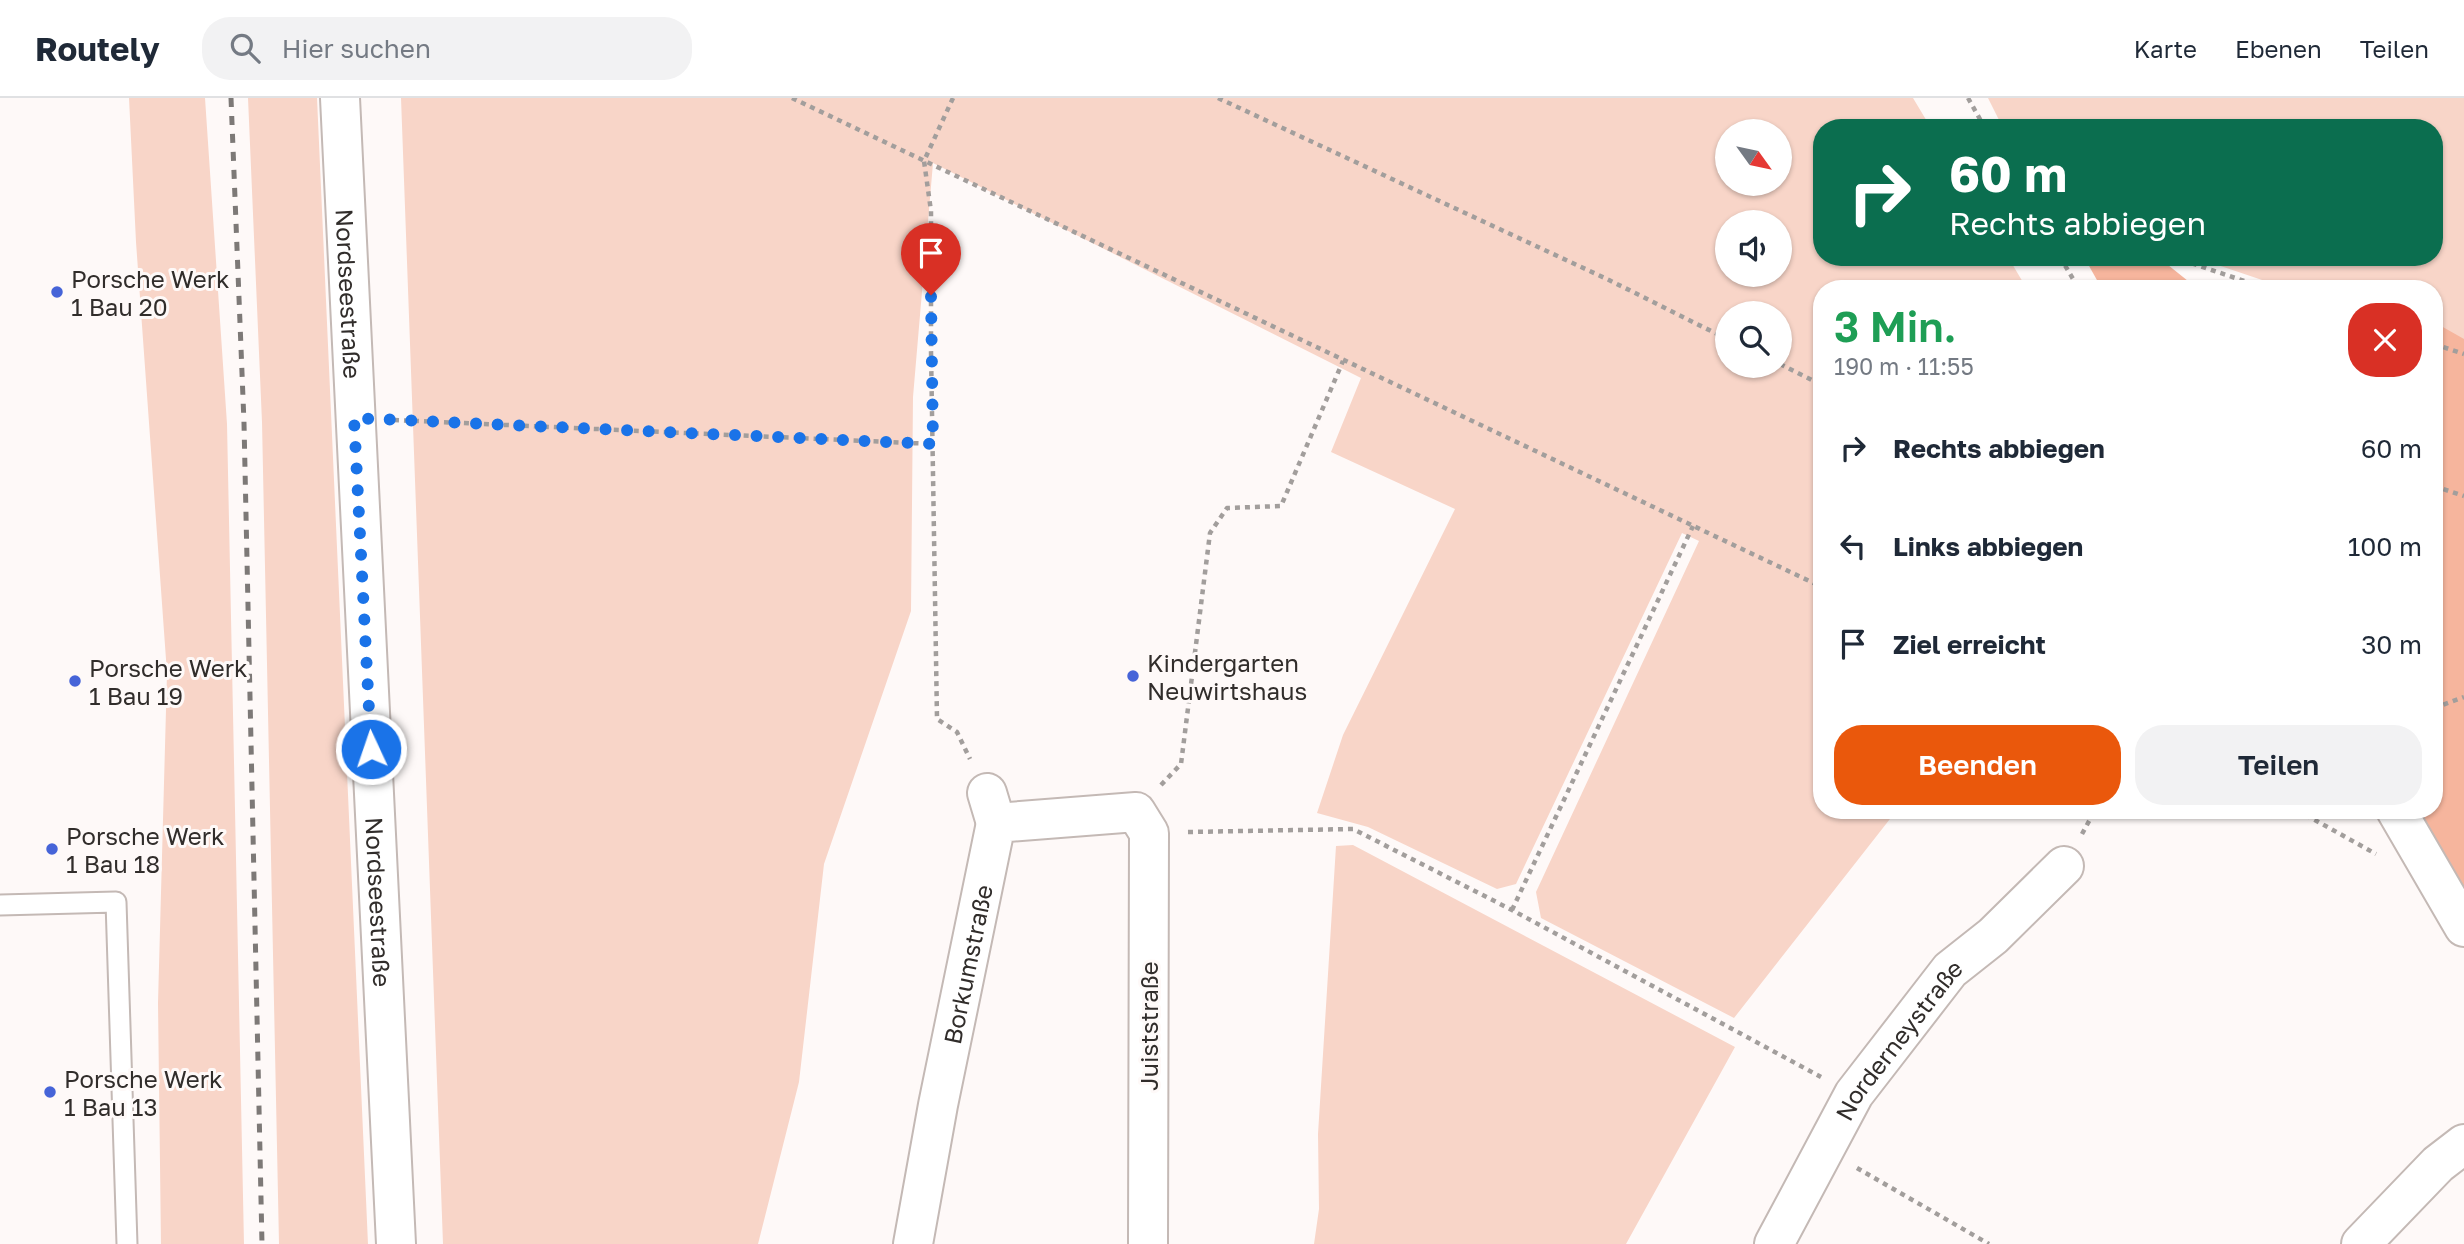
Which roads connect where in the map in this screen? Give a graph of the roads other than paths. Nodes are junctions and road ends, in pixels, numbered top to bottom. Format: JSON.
{"nodes":[{"id":1,"x":340,"y":98,"type":"edge"},
{"id":2,"x":2401,"y":819,"type":"edge"},
{"id":3,"x":1142,"y":822,"type":"joint"},
{"id":4,"x":2064,"y":866,"type":"dead end"},
{"id":5,"x":0,"y":905,"type":"edge"},
{"id":6,"x":2464,"y":927,"type":"edge"},
{"id":7,"x":2464,"y":1144,"type":"edge"},
{"id":8,"x":127,"y":1244,"type":"edge"},
{"id":9,"x":396,"y":1244,"type":"edge"},
{"id":10,"x":913,"y":1244,"type":"edge"},
{"id":11,"x":1149,"y":1244,"type":"edge"},
{"id":12,"x":1774,"y":1244,"type":"edge"},
{"id":13,"x":2361,"y":1244,"type":"edge"}],
"edges":[{"from":1,"to":9,"type":"street","name":"Nordseestraße"},
{"from":2,"to":6,"type":"street"},
{"from":3,"to":10,"type":"street","name":"Borkumstraße"},
{"from":3,"to":11,"type":"street","name":"Juiststraße"},
{"from":4,"to":12,"type":"street","name":"Norderneystraße"},
{"from":5,"to":8,"type":"lane"},
{"from":7,"to":13,"type":"street"}]}
